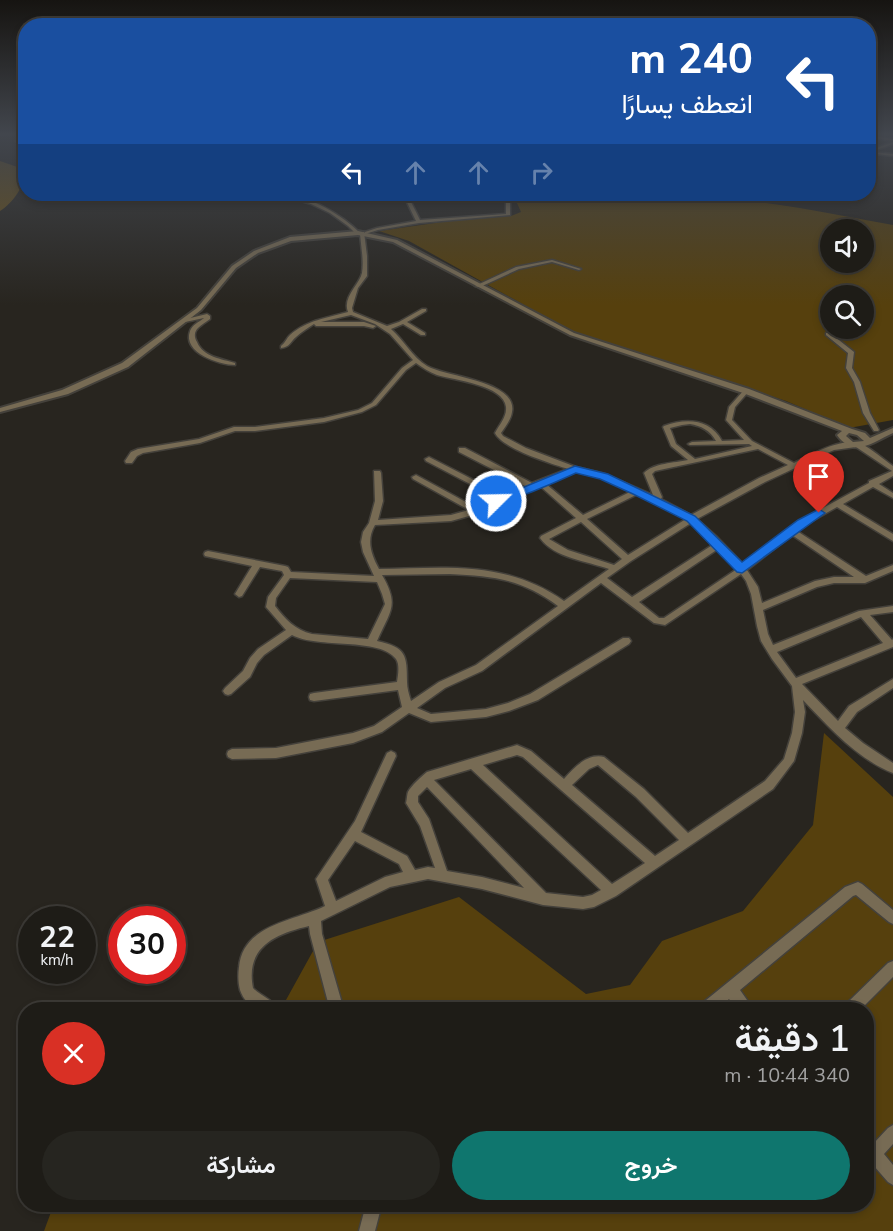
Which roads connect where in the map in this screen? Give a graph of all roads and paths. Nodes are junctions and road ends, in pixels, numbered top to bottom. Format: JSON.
{"nodes":[{"id":1,"x":308,"y":201,"type":"edge"},
{"id":2,"x":408,"y":201,"type":"edge"},
{"id":3,"x":508,"y":201,"type":"edge"},
{"id":4,"x":418,"y":222,"type":"junction"},
{"id":5,"x":362,"y":233,"type":"junction"},
{"id":6,"x":579,"y":269,"type":"dead end"},
{"id":7,"x":478,"y":286,"type":"junction"},
{"id":8,"x":424,"y":310,"type":"dead end"},
{"id":9,"x":352,"y":313,"type":"junction"},
{"id":10,"x":184,"y":320,"type":"junction"},
{"id":11,"x":403,"y":322,"type":"junction"},
{"id":12,"x":312,"y":323,"type":"junction"},
{"id":13,"x":383,"y":327,"type":"junction"},
{"id":14,"x":423,"y":334,"type":"dead end"},
{"id":15,"x":834,"y":339,"type":"edge"},
{"id":16,"x":283,"y":347,"type":"dead end"},
{"id":17,"x":414,"y":362,"type":"junction"},
{"id":18,"x":233,"y":364,"type":"dead end"},
{"id":19,"x":746,"y":391,"type":"junction"},
{"id":20,"x":0,"y":410,"type":"edge"},
{"id":21,"x":823,"y":421,"type":"junction"},
{"id":22,"x":893,"y":429,"type":"edge"},
{"id":23,"x":876,"y":430,"type":"junction"},
{"id":24,"x":853,"y":431,"type":"junction"},
{"id":25,"x":841,"y":438,"type":"junction"},
{"id":26,"x":720,"y":443,"type":"junction"},
{"id":27,"x":692,"y":444,"type":"dead end"},
{"id":28,"x":754,"y":444,"type":"junction"},
{"id":29,"x":862,"y":444,"type":"junction"},
{"id":30,"x":832,"y":448,"type":"junction"},
{"id":31,"x":462,"y":450,"type":"dead end"},
{"id":32,"x":429,"y":459,"type":"dead end"},
{"id":33,"x":692,"y":460,"type":"junction"},
{"id":34,"x":129,"y":461,"type":"dead end"},
{"id":35,"x":794,"y":465,"type":"junction"},
{"id":36,"x":575,"y":469,"type":"junction"},
{"id":37,"x":893,"y":471,"type":"edge"},
{"id":38,"x":377,"y":473,"type":"dead end"},
{"id":39,"x":416,"y":477,"type":"dead end"},
{"id":40,"x":872,"y":483,"type":"junction"},
{"id":41,"x":542,"y":484,"type":"junction"},
{"id":42,"x":531,"y":486,"type":"junction"},
{"id":43,"x":637,"y":491,"type":"junction"},
{"id":44,"x":893,"y":496,"type":"edge"},
{"id":45,"x":503,"y":498,"type":"junction"},
{"id":46,"x":655,"y":500,"type":"junction"},
{"id":47,"x":837,"y":503,"type":"junction"},
{"id":48,"x":475,"y":510,"type":"junction"},
{"id":49,"x":583,"y":518,"type":"junction"},
{"id":50,"x":691,"y":519,"type":"junction"},
{"id":51,"x":373,"y":523,"type":"junction"},
{"id":52,"x":791,"y":531,"type":"junction"},
{"id":53,"x":893,"y":538,"type":"edge"},
{"id":54,"x":718,"y":545,"type":"junction"},
{"id":55,"x":208,"y":554,"type":"dead end"},
{"id":56,"x":628,"y":558,"type":"junction"},
{"id":57,"x":258,"y":563,"type":"junction"},
{"id":58,"x":615,"y":568,"type":"junction"},
{"id":59,"x":893,"y":568,"type":"edge"},
{"id":60,"x":742,"y":569,"type":"junction"},
{"id":61,"x":288,"y":574,"type":"junction"},
{"id":62,"x":378,"y":576,"type":"junction"},
{"id":63,"x":601,"y":579,"type":"junction"},
{"id":64,"x":865,"y":580,"type":"junction"},
{"id":65,"x":239,"y":594,"type":"dead end"},
{"id":66,"x":632,"y":602,"type":"junction"},
{"id":67,"x":564,"y":606,"type":"junction"},
{"id":68,"x":758,"y":608,"type":"junction"},
{"id":69,"x":893,"y":609,"type":"edge"},
{"id":70,"x":862,"y":613,"type":"junction"},
{"id":71,"x":292,"y":630,"type":"junction"},
{"id":72,"x":626,"y":641,"type":"dead end"},
{"id":73,"x":371,"y":643,"type":"junction"},
{"id":74,"x":892,"y":643,"type":"edge"},
{"id":75,"x":771,"y":650,"type":"junction"},
{"id":76,"x":796,"y":682,"type":"junction"},
{"id":77,"x":893,"y":683,"type":"edge"},
{"id":78,"x":402,"y":685,"type":"junction"},
{"id":79,"x":228,"y":692,"type":"dead end"},
{"id":80,"x":314,"y":697,"type":"dead end"},
{"id":81,"x":407,"y":708,"type":"junction"},
{"id":82,"x":838,"y":729,"type":"junction"},
{"id":83,"x":232,"y":754,"type":"dead end"},
{"id":84,"x":391,"y":756,"type":"dead end"},
{"id":85,"x":474,"y":765,"type":"junction"},
{"id":86,"x":892,"y":768,"type":"edge"},
{"id":87,"x":426,"y":779,"type":"junction"},
{"id":88,"x":565,"y":785,"type":"junction"},
{"id":89,"x":352,"y":834,"type":"junction"},
{"id":90,"x":687,"y":840,"type":"junction"},
{"id":91,"x":653,"y":862,"type":"junction"},
{"id":92,"x":411,"y":875,"type":"junction"},
{"id":93,"x":443,"y":875,"type":"junction"},
{"id":94,"x":612,"y":892,"type":"junction"},
{"id":95,"x":543,"y":899,"type":"junction"},
{"id":96,"x":332,"y":909,"type":"junction"},
{"id":97,"x":315,"y":918,"type":"junction"},
{"id":98,"x":893,"y":918,"type":"edge"},
{"id":99,"x":893,"y":968,"type":"edge"},
{"id":100,"x":731,"y":990,"type":"junction"},
{"id":101,"x":258,"y":1002,"type":"edge"},
{"id":102,"x":335,"y":1002,"type":"edge"},
{"id":103,"x":715,"y":1002,"type":"edge"},
{"id":104,"x":741,"y":1002,"type":"edge"},
{"id":105,"x":858,"y":1002,"type":"edge"},
{"id":106,"x":893,"y":1133,"type":"edge"},
{"id":107,"x":874,"y":1148,"type":"edge"},
{"id":108,"x":874,"y":1154,"type":"edge"},
{"id":109,"x":893,"y":1178,"type":"edge"},
{"id":110,"x":372,"y":1212,"type":"edge"},
{"id":111,"x":367,"y":1231,"type":"edge"}],
"edges":[{"from":1,"to":5,"type":"street"},
{"from":2,"to":4,"type":"street"},
{"from":3,"to":4,"type":"street"},
{"from":4,"to":5,"type":"street"},
{"from":5,"to":7,"type":"street"},
{"from":5,"to":9,"type":"street"},
{"from":5,"to":10,"type":"street"},
{"from":6,"to":7,"type":"street"},
{"from":7,"to":19,"type":"street"},
{"from":8,"to":11,"type":"street"},
{"from":9,"to":12,"type":"street"},
{"from":9,"to":13,"type":"street"},
{"from":10,"to":18,"type":"street"},
{"from":10,"to":20,"type":"street"},
{"from":11,"to":13,"type":"street"},
{"from":11,"to":14,"type":"street"},
{"from":12,"to":13,"type":"street"},
{"from":12,"to":16,"type":"street"},
{"from":13,"to":17,"type":"street"},
{"from":15,"to":23,"type":"street"},
{"from":17,"to":34,"type":"street"},
{"from":17,"to":36,"type":"street"},
{"from":19,"to":21,"type":"street"},
{"from":19,"to":28,"type":"street"},
{"from":21,"to":24,"type":"street"},
{"from":21,"to":25,"type":"street"},
{"from":22,"to":23,"type":"street"},
{"from":22,"to":29,"type":"street"},
{"from":23,"to":24,"type":"street"},
{"from":24,"to":25,"type":"street"},
{"from":24,"to":29,"type":"street"},
{"from":25,"to":29,"type":"street"},
{"from":25,"to":30,"type":"street"},
{"from":26,"to":27,"type":"street"},
{"from":26,"to":28,"type":"street"},
{"from":26,"to":33,"type":"street"},
{"from":28,"to":33,"type":"street"},
{"from":28,"to":35,"type":"street"},
{"from":29,"to":30,"type":"street"},
{"from":29,"to":37,"type":"street"},
{"from":30,"to":35,"type":"street"},
{"from":31,"to":42,"type":"street"},
{"from":32,"to":45,"type":"street"},
{"from":33,"to":46,"type":"street"},
{"from":35,"to":50,"type":"street"},
{"from":36,"to":41,"type":"street"},
{"from":36,"to":43,"type":"street"},
{"from":37,"to":40,"type":"street"},
{"from":38,"to":51,"type":"street"},
{"from":39,"to":48,"type":"street"},
{"from":40,"to":44,"type":"street"},
{"from":40,"to":47,"type":"street"},
{"from":41,"to":42,"type":"street"},
{"from":41,"to":49,"type":"street"},
{"from":42,"to":45,"type":"street"},
{"from":43,"to":46,"type":"street"},
{"from":43,"to":49,"type":"street"},
{"from":45,"to":48,"type":"street"},
{"from":46,"to":50,"type":"street"},
{"from":47,"to":52,"type":"street"},
{"from":47,"to":53,"type":"street"},
{"from":48,"to":51,"type":"street"},
{"from":49,"to":56,"type":"street"},
{"from":49,"to":58,"type":"street"},
{"from":50,"to":54,"type":"street"},
{"from":50,"to":56,"type":"street"},
{"from":51,"to":62,"type":"street"},
{"from":52,"to":60,"type":"street"},
{"from":52,"to":64,"type":"street"},
{"from":54,"to":60,"type":"street"},
{"from":54,"to":66,"type":"street"},
{"from":55,"to":57,"type":"street"},
{"from":56,"to":58,"type":"street"},
{"from":57,"to":61,"type":"street"},
{"from":57,"to":65,"type":"street"},
{"from":58,"to":63,"type":"street"},
{"from":59,"to":64,"type":"street"},
{"from":60,"to":66,"type":"street"},
{"from":60,"to":68,"type":"street"},
{"from":61,"to":62,"type":"street"},
{"from":61,"to":71,"type":"street"},
{"from":62,"to":67,"type":"street"},
{"from":62,"to":73,"type":"street"},
{"from":63,"to":66,"type":"street"},
{"from":63,"to":67,"type":"street"},
{"from":64,"to":68,"type":"street"},
{"from":67,"to":81,"type":"street"},
{"from":68,"to":75,"type":"street"},
{"from":69,"to":70,"type":"street"},
{"from":70,"to":74,"type":"street"},
{"from":70,"to":75,"type":"street"},
{"from":71,"to":73,"type":"street"},
{"from":71,"to":79,"type":"street"},
{"from":72,"to":81,"type":"street"},
{"from":73,"to":78,"type":"street"},
{"from":74,"to":76,"type":"street"},
{"from":75,"to":76,"type":"street"},
{"from":76,"to":82,"type":"street"},
{"from":76,"to":90,"type":"street"},
{"from":77,"to":82,"type":"street"},
{"from":78,"to":80,"type":"street"},
{"from":78,"to":81,"type":"street"},
{"from":81,"to":83,"type":"street"},
{"from":82,"to":86,"type":"street"},
{"from":84,"to":89,"type":"street"},
{"from":85,"to":87,"type":"street"},
{"from":85,"to":88,"type":"street"},
{"from":85,"to":94,"type":"street"},
{"from":87,"to":93,"type":"street"},
{"from":87,"to":95,"type":"street"},
{"from":88,"to":90,"type":"street"},
{"from":88,"to":91,"type":"street"},
{"from":89,"to":92,"type":"street"},
{"from":89,"to":96,"type":"street"},
{"from":90,"to":91,"type":"street"},
{"from":91,"to":94,"type":"street"},
{"from":92,"to":93,"type":"street"},
{"from":92,"to":96,"type":"street"},
{"from":93,"to":95,"type":"street"},
{"from":94,"to":95,"type":"street"},
{"from":96,"to":97,"type":"street"},
{"from":97,"to":101,"type":"street"},
{"from":97,"to":102,"type":"street"},
{"from":98,"to":100,"type":"street"},
{"from":99,"to":105,"type":"street"},
{"from":100,"to":103,"type":"street"},
{"from":100,"to":104,"type":"street"},
{"from":106,"to":107,"type":"street"},
{"from":108,"to":109,"type":"street"},
{"from":110,"to":111,"type":"street"}]}
